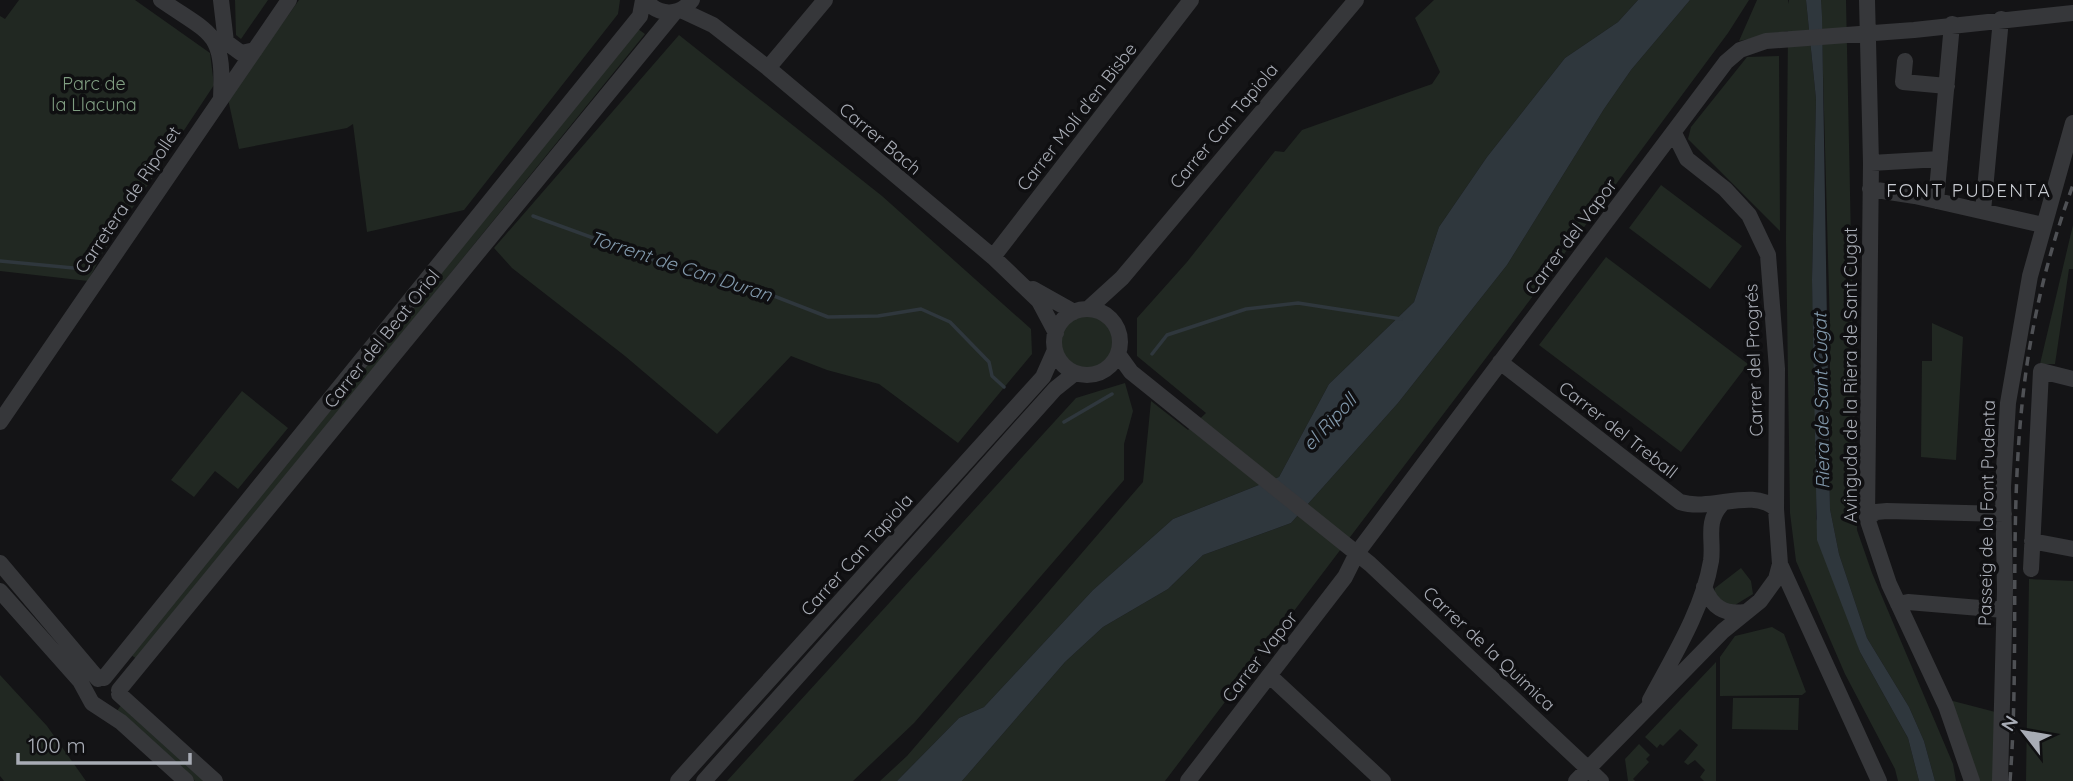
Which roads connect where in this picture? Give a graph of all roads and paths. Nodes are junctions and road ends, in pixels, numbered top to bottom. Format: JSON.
{"nodes":[{"id":1,"x":161,"y":0,"type":"edge"},
{"id":2,"x":221,"y":0,"type":"edge"},
{"id":3,"x":289,"y":0,"type":"edge"},
{"id":4,"x":644,"y":0,"type":"edge"},
{"id":5,"x":825,"y":0,"type":"edge"},
{"id":6,"x":1191,"y":0,"type":"edge"},
{"id":7,"x":1356,"y":0,"type":"edge"},
{"id":8,"x":1867,"y":0,"type":"edge"},
{"id":9,"x":686,"y":6,"type":"edge"},
{"id":10,"x":2072,"y":6,"type":"edge"},
{"id":11,"x":2001,"y":19,"type":"junction"},
{"id":12,"x":1952,"y":24,"type":"junction"},
{"id":13,"x":216,"y":33,"type":"junction"},
{"id":14,"x":1867,"y":33,"type":"junction"},
{"id":15,"x":255,"y":50,"type":"junction"},
{"id":16,"x":1905,"y":61,"type":"dead end"},
{"id":17,"x":768,"y":68,"type":"junction"},
{"id":18,"x":1947,"y":86,"type":"junction"},
{"id":19,"x":220,"y":99,"type":"junction"},
{"id":20,"x":2073,"y":125,"type":"edge"},
{"id":21,"x":1674,"y":132,"type":"junction"},
{"id":22,"x":1687,"y":159,"type":"junction"},
{"id":23,"x":1940,"y":159,"type":"junction"},
{"id":24,"x":1871,"y":163,"type":"junction"},
{"id":25,"x":1650,"y":165,"type":"junction"},
{"id":26,"x":1870,"y":189,"type":"junction"},
{"id":27,"x":1936,"y":201,"type":"junction"},
{"id":28,"x":1983,"y":211,"type":"junction"},
{"id":29,"x":2043,"y":225,"type":"junction"},
{"id":30,"x":993,"y":257,"type":"junction"},
{"id":31,"x":1122,"y":278,"type":"junction"},
{"id":32,"x":1022,"y":282,"type":"junction"},
{"id":33,"x":1081,"y":311,"type":"junction"},
{"id":34,"x":1110,"y":318,"type":"junction"},
{"id":35,"x":1056,"y":333,"type":"junction"},
{"id":36,"x":1055,"y":350,"type":"junction"},
{"id":37,"x":1118,"y":354,"type":"junction"},
{"id":38,"x":1500,"y":362,"type":"junction"},
{"id":39,"x":1107,"y":369,"type":"junction"},
{"id":40,"x":1131,"y":372,"type":"junction"},
{"id":41,"x":1075,"y":373,"type":"junction"},
{"id":42,"x":2073,"y":379,"type":"edge"},
{"id":43,"x":0,"y":422,"type":"edge"},
{"id":44,"x":1721,"y":505,"type":"junction"},
{"id":45,"x":1776,"y":509,"type":"junction"},
{"id":46,"x":2004,"y":514,"type":"junction"},
{"id":47,"x":1867,"y":518,"type":"junction"},
{"id":48,"x":2032,"y":541,"type":"junction"},
{"id":49,"x":1353,"y":549,"type":"junction"},
{"id":50,"x":2073,"y":549,"type":"edge"},
{"id":51,"x":0,"y":563,"type":"edge"},
{"id":52,"x":1780,"y":564,"type":"junction"},
{"id":53,"x":2031,"y":569,"type":"dead end"},
{"id":54,"x":1704,"y":587,"type":"junction"},
{"id":55,"x":0,"y":591,"type":"edge"},
{"id":56,"x":1898,"y":604,"type":"junction"},
{"id":57,"x":2004,"y":610,"type":"junction"},
{"id":58,"x":1745,"y":612,"type":"junction"},
{"id":59,"x":1270,"y":676,"type":"junction"},
{"id":60,"x":101,"y":678,"type":"junction"},
{"id":61,"x":119,"y":692,"type":"junction"},
{"id":62,"x":89,"y":696,"type":"junction"},
{"id":63,"x":1647,"y":706,"type":"junction"},
{"id":64,"x":103,"y":708,"type":"junction"},
{"id":65,"x":1588,"y":768,"type":"junction"},
{"id":66,"x":186,"y":781,"type":"edge"},
{"id":67,"x":215,"y":781,"type":"edge"},
{"id":68,"x":678,"y":781,"type":"edge"},
{"id":69,"x":704,"y":781,"type":"edge"},
{"id":70,"x":1188,"y":781,"type":"edge"},
{"id":71,"x":1383,"y":781,"type":"edge"},
{"id":72,"x":1576,"y":781,"type":"edge"},
{"id":73,"x":1601,"y":781,"type":"edge"},
{"id":74,"x":1879,"y":781,"type":"edge"},
{"id":75,"x":1972,"y":781,"type":"edge"},
{"id":76,"x":2000,"y":781,"type":"edge"}],
"edges":[{"from":1,"to":13,"type":"street"},
{"from":2,"to":13,"type":"street"},
{"from":3,"to":15,"type":"street","name":"Carretera de Ripollet"},
{"from":4,"to":9,"type":"street","name":"Carrer del Beat Oriol"},
{"from":4,"to":60,"type":"street","name":"Carrer del Beat Oriol"},
{"from":5,"to":17,"type":"street"},
{"from":6,"to":30,"type":"street","name":"Carrer Molí d'en Bisbe"},
{"from":7,"to":31,"type":"street","name":"Carrer Can Tapiola"},
{"from":8,"to":14,"type":"street","name":"Avinguda de la Riera de Sant Cugat"},
{"from":9,"to":17,"type":"street","name":"Carrer Bach"},
{"from":9,"to":61,"type":"street","name":"Carrer del Beat Oriol"},
{"from":10,"to":11,"type":"street","name":"Carrer del Vapor"},
{"from":11,"to":12,"type":"street","name":"Carrer del Vapor"},
{"from":11,"to":28,"type":"street"},
{"from":12,"to":14,"type":"street","name":"Carrer del Vapor"},
{"from":12,"to":18,"type":"street"},
{"from":13,"to":15,"type":"street"},
{"from":13,"to":19,"type":"street"},
{"from":14,"to":21,"type":"street","name":"Carrer del Vapor"},
{"from":14,"to":24,"type":"street","name":"Avinguda de la Riera de Sant Cugat"},
{"from":15,"to":19,"type":"street","name":"Carretera de Ripollet"},
{"from":16,"to":18,"type":"street"},
{"from":17,"to":30,"type":"street","name":"Carrer Bach"},
{"from":18,"to":23,"type":"street"},
{"from":19,"to":43,"type":"street","name":"Carretera de Ripollet"},
{"from":20,"to":29,"type":"street","name":"Passeig de la Font Pudenta"},
{"from":21,"to":22,"type":"street","name":"Carrer del Progrés"},
{"from":21,"to":25,"type":"street","name":"Carrer del Vapor"},
{"from":22,"to":25,"type":"street"},
{"from":22,"to":45,"type":"street","name":"Carrer del Progrés"},
{"from":23,"to":24,"type":"street"},
{"from":23,"to":27,"type":"street"},
{"from":24,"to":26,"type":"street","name":"Avinguda de la Riera de Sant Cugat"},
{"from":25,"to":38,"type":"street","name":"Carrer del Vapor"},
{"from":26,"to":27,"type":"street"},
{"from":26,"to":47,"type":"street","name":"Avinguda de la Riera de Sant Cugat"},
{"from":27,"to":28,"type":"street"},
{"from":28,"to":29,"type":"street"},
{"from":29,"to":46,"type":"street","name":"Passeig de la Font Pudenta"},
{"from":30,"to":32,"type":"street","name":"Carrer Bach"},
{"from":31,"to":33,"type":"street","name":"Carrer Can Tapiola"},
{"from":31,"to":34,"type":"street","name":"Carrer Can Tapiola"},
{"from":32,"to":33,"type":"street","name":"Carrer Bach"},
{"from":32,"to":35,"type":"street","name":"Carrer Bach"},
{"from":33,"to":34,"type":"street"},
{"from":33,"to":35,"type":"street"},
{"from":34,"to":37,"type":"street"},
{"from":35,"to":36,"type":"street"},
{"from":36,"to":41,"type":"street"},
{"from":36,"to":68,"type":"street","name":"Carrer Can Tapiola"},
{"from":37,"to":39,"type":"street"},
{"from":37,"to":40,"type":"street"},
{"from":38,"to":44,"type":"street","name":"Carrer del Treball"},
{"from":38,"to":49,"type":"street","name":"Carrer del Vapor"},
{"from":39,"to":40,"type":"street"},
{"from":39,"to":41,"type":"street"},
{"from":40,"to":49,"type":"street"},
{"from":41,"to":69,"type":"street","name":"Carrer Can Tapiola"},
{"from":42,"to":48,"type":"street"},
{"from":44,"to":45,"type":"street"},
{"from":44,"to":54,"type":"street"},
{"from":45,"to":52,"type":"street"},
{"from":46,"to":47,"type":"street"},
{"from":46,"to":57,"type":"street","name":"Passeig de la Font Pudenta"},
{"from":47,"to":56,"type":"street","name":"Avinguda de la Riera de Sant Cugat"},
{"from":48,"to":50,"type":"street"},
{"from":48,"to":53,"type":"street"},
{"from":49,"to":59,"type":"street","name":"Carrer Vapor"},
{"from":49,"to":65,"type":"street","name":"Carrer de la Quimica"},
{"from":51,"to":60,"type":"street"},
{"from":52,"to":58,"type":"street"},
{"from":52,"to":74,"type":"street"},
{"from":54,"to":58,"type":"street"},
{"from":54,"to":63,"type":"street"},
{"from":55,"to":62,"type":"street"},
{"from":56,"to":57,"type":"street"},
{"from":56,"to":75,"type":"street","name":"Avinguda de la Riera de Sant Cugat"},
{"from":57,"to":76,"type":"street","name":"Passeig de la Font Pudenta"},
{"from":58,"to":63,"type":"street"},
{"from":59,"to":70,"type":"street","name":"Carrer Vapor"},
{"from":59,"to":71,"type":"street"},
{"from":60,"to":61,"type":"street"},
{"from":60,"to":62,"type":"street"},
{"from":61,"to":64,"type":"street"},
{"from":61,"to":67,"type":"street"},
{"from":62,"to":64,"type":"street"},
{"from":63,"to":65,"type":"street"},
{"from":64,"to":66,"type":"street"},
{"from":65,"to":72,"type":"street"},
{"from":65,"to":73,"type":"street","name":"Carrer de la Quimica"}]}
